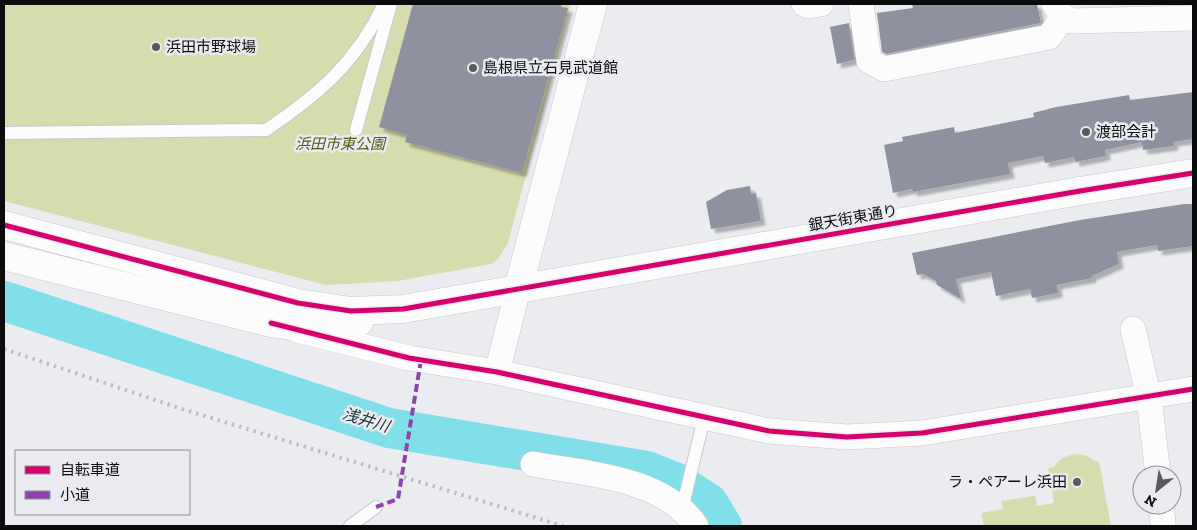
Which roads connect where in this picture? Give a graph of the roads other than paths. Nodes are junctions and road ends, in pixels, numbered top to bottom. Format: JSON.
{"nodes":[{"id":1,"x":384,"y":4,"type":"edge"},
{"id":2,"x":391,"y":4,"type":"edge"},
{"id":3,"x":593,"y":4,"type":"edge"},
{"id":4,"x":804,"y":4,"type":"edge"},
{"id":5,"x":821,"y":4,"type":"edge"},
{"id":6,"x":861,"y":4,"type":"edge"},
{"id":7,"x":1058,"y":10,"type":"edge"},
{"id":8,"x":1193,"y":18,"type":"edge"},
{"id":9,"x":356,"y":130,"type":"dead end"},
{"id":10,"x":4,"y":133,"type":"edge"},
{"id":11,"x":1193,"y":173,"type":"edge"},
{"id":12,"x":4,"y":225,"type":"edge"},
{"id":13,"x":4,"y":256,"type":"edge"},
{"id":14,"x":518,"y":289,"type":"junction"},
{"id":15,"x":403,"y":308,"type":"junction"},
{"id":16,"x":271,"y":323,"type":"junction"},
{"id":17,"x":1133,"y":329,"type":"dead end"},
{"id":18,"x":497,"y":372,"type":"junction"},
{"id":19,"x":1193,"y":390,"type":"edge"},
{"id":20,"x":1149,"y":398,"type":"junction"},
{"id":21,"x":704,"y":418,"type":"junction"},
{"id":22,"x":533,"y":464,"type":"dead end"},
{"id":23,"x":1157,"y":465,"type":"edge"},
{"id":24,"x":376,"y":507,"type":"dead end"},
{"id":25,"x":687,"y":513,"type":"edge"},
{"id":26,"x":350,"y":526,"type":"edge"}],
"edges":[{"from":1,"to":10,"type":"lane"},
{"from":2,"to":9,"type":"lane"},
{"from":3,"to":14,"type":"street"},
{"from":4,"to":5,"type":"street"},
{"from":6,"to":7,"type":"street"},
{"from":7,"to":8,"type":"street"},
{"from":11,"to":14,"type":"street","name":"銀天街東通り"},
{"from":12,"to":15,"type":"street"},
{"from":13,"to":16,"type":"street"},
{"from":14,"to":15,"type":"street","name":"銀天街東通り"},
{"from":14,"to":18,"type":"street"},
{"from":15,"to":16,"type":"street"},
{"from":16,"to":18,"type":"street"},
{"from":17,"to":20,"type":"street"},
{"from":18,"to":21,"type":"street"},
{"from":19,"to":20,"type":"street"},
{"from":20,"to":21,"type":"street"},
{"from":20,"to":23,"type":"street"},
{"from":21,"to":25,"type":"lane"},
{"from":22,"to":25,"type":"street"},
{"from":24,"to":26,"type":"lane"}]}
